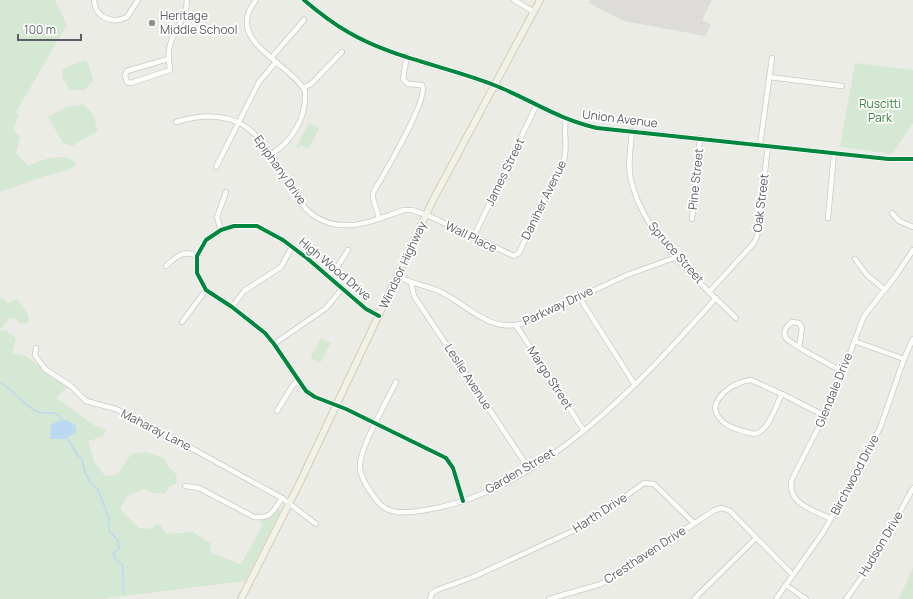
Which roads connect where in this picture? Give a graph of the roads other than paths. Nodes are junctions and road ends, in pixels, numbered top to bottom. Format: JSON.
{"nodes":[{"id":1,"x":94,"y":0,"type":"edge"},
{"id":2,"x":138,"y":0,"type":"edge"},
{"id":3,"x":187,"y":0,"type":"edge"},
{"id":4,"x":256,"y":0,"type":"edge"},
{"id":5,"x":304,"y":0,"type":"edge"},
{"id":6,"x":514,"y":0,"type":"edge"},
{"id":7,"x":540,"y":0,"type":"edge"},
{"id":8,"x":534,"y":12,"type":"junction"},
{"id":9,"x":304,"y":20,"type":"dead end"},
{"id":10,"x":342,"y":52,"type":"dead end"},
{"id":11,"x":407,"y":56,"type":"junction"},
{"id":12,"x":271,"y":58,"type":"junction"},
{"id":13,"x":772,"y":58,"type":"dead end"},
{"id":14,"x":168,"y":60,"type":"junction"},
{"id":15,"x":276,"y":62,"type":"junction"},
{"id":16,"x":769,"y":77,"type":"junction"},
{"id":17,"x":494,"y":85,"type":"junction"},
{"id":18,"x":842,"y":86,"type":"dead end"},
{"id":19,"x":303,"y":88,"type":"junction"},
{"id":20,"x":536,"y":106,"type":"junction"},
{"id":21,"x":566,"y":120,"type":"junction"},
{"id":22,"x":176,"y":122,"type":"dead end"},
{"id":23,"x":239,"y":123,"type":"junction"},
{"id":24,"x":632,"y":131,"type":"junction"},
{"id":25,"x":700,"y":138,"type":"junction"},
{"id":26,"x":760,"y":144,"type":"junction"},
{"id":27,"x":768,"y":146,"type":"junction"},
{"id":28,"x":834,"y":153,"type":"junction"},
{"id":29,"x":270,"y":155,"type":"junction"},
{"id":30,"x":913,"y":159,"type":"edge"},
{"id":31,"x":216,"y":168,"type":"dead end"},
{"id":32,"x":226,"y":192,"type":"dead end"},
{"id":33,"x":892,"y":213,"type":"dead end"},
{"id":34,"x":427,"y":215,"type":"junction"},
{"id":35,"x":379,"y":218,"type":"junction"},
{"id":36,"x":828,"y":218,"type":"dead end"},
{"id":37,"x":692,"y":219,"type":"dead end"},
{"id":38,"x":913,"y":227,"type":"edge"},
{"id":39,"x":221,"y":230,"type":"junction"},
{"id":40,"x":473,"y":238,"type":"junction"},
{"id":41,"x":292,"y":247,"type":"junction"},
{"id":42,"x":348,"y":250,"type":"dead end"},
{"id":43,"x":913,"y":250,"type":"edge"},
{"id":44,"x":516,"y":255,"type":"joint"},
{"id":45,"x":197,"y":256,"type":"junction"},
{"id":46,"x":677,"y":257,"type":"junction"},
{"id":47,"x":855,"y":259,"type":"dead end"},
{"id":48,"x":166,"y":266,"type":"dead end"},
{"id":49,"x":328,"y":276,"type":"junction"},
{"id":50,"x":397,"y":276,"type":"junction"},
{"id":51,"x":411,"y":283,"type":"junction"},
{"id":52,"x":342,"y":289,"type":"junction"},
{"id":53,"x":206,"y":290,"type":"junction"},
{"id":54,"x":884,"y":290,"type":"junction"},
{"id":55,"x":709,"y":292,"type":"junction"},
{"id":56,"x":578,"y":297,"type":"junction"},
{"id":57,"x":716,"y":298,"type":"junction"},
{"id":58,"x":232,"y":307,"type":"junction"},
{"id":59,"x":379,"y":316,"type":"junction"},
{"id":60,"x":736,"y":318,"type":"dead end"},
{"id":61,"x":182,"y":322,"type":"dead end"},
{"id":62,"x":516,"y":325,"type":"junction"},
{"id":63,"x":913,"y":340,"type":"edge"},
{"id":64,"x":854,"y":341,"type":"junction"},
{"id":65,"x":274,"y":344,"type":"junction"},
{"id":66,"x":799,"y":347,"type":"junction"},
{"id":67,"x":36,"y":348,"type":"dead end"},
{"id":68,"x":904,"y":359,"type":"junction"},
{"id":69,"x":843,"y":372,"type":"junction"},
{"id":70,"x":298,"y":381,"type":"junction"},
{"id":71,"x":396,"y":382,"type":"dead end"},
{"id":72,"x":635,"y":385,"type":"junction"},
{"id":73,"x":782,"y":394,"type":"junction"},
{"id":74,"x":337,"y":406,"type":"junction"},
{"id":75,"x":277,"y":411,"type":"dead end"},
{"id":76,"x":825,"y":416,"type":"junction"},
{"id":77,"x":376,"y":424,"type":"junction"},
{"id":78,"x":584,"y":431,"type":"junction"},
{"id":79,"x":529,"y":469,"type":"junction"},
{"id":80,"x":185,"y":486,"type":"dead end"},
{"id":81,"x":913,"y":488,"type":"edge"},
{"id":82,"x":282,"y":498,"type":"junction"},
{"id":83,"x":463,"y":501,"type":"junction"},
{"id":84,"x":290,"y":503,"type":"junction"},
{"id":85,"x":831,"y":518,"type":"junction"},
{"id":86,"x":694,"y":523,"type":"junction"},
{"id":87,"x":316,"y":524,"type":"dead end"},
{"id":88,"x":755,"y":537,"type":"junction"},
{"id":89,"x":793,"y":575,"type":"junction"},
{"id":90,"x":786,"y":585,"type":"junction"},
{"id":91,"x":241,"y":599,"type":"edge"},
{"id":92,"x":430,"y":599,"type":"edge"},
{"id":93,"x":550,"y":599,"type":"edge"},
{"id":94,"x":694,"y":599,"type":"edge"},
{"id":95,"x":776,"y":599,"type":"edge"},
{"id":96,"x":806,"y":599,"type":"edge"},
{"id":97,"x":846,"y":599,"type":"edge"}],
"edges":[{"from":1,"to":2,"type":"street"},
{"from":3,"to":14,"type":"street"},
{"from":4,"to":12,"type":"street"},
{"from":5,"to":11,"type":"street","name":"Union Avenue"},
{"from":6,"to":8,"type":"street"},
{"from":7,"to":8,"type":"main road","name":"Windsor Highway"},
{"from":8,"to":17,"type":"main road","name":"Windsor Highway"},
{"from":9,"to":12,"type":"street"},
{"from":10,"to":19,"type":"street"},
{"from":11,"to":17,"type":"street","name":"Union Avenue"},
{"from":11,"to":35,"type":"street"},
{"from":12,"to":15,"type":"street"},
{"from":13,"to":16,"type":"street"},
{"from":14,"to":14,"type":"street"},
{"from":15,"to":19,"type":"street"},
{"from":15,"to":23,"type":"street"},
{"from":16,"to":18,"type":"street"},
{"from":16,"to":26,"type":"street"},
{"from":17,"to":20,"type":"street","name":"Union Avenue"},
{"from":17,"to":34,"type":"main road","name":"Windsor Highway"},
{"from":19,"to":29,"type":"street"},
{"from":20,"to":21,"type":"street","name":"Union Avenue"},
{"from":20,"to":40,"type":"street","name":"James Street"},
{"from":21,"to":24,"type":"street","name":"Union Avenue"},
{"from":21,"to":44,"type":"street","name":"Daniher Avenue"},
{"from":22,"to":23,"type":"street","name":"Epiphany Drive"},
{"from":23,"to":29,"type":"street","name":"Epiphany Drive"},
{"from":23,"to":31,"type":"street"},
{"from":24,"to":25,"type":"street","name":"Union Avenue"},
{"from":24,"to":46,"type":"street","name":"Spruce Street"},
{"from":25,"to":26,"type":"street","name":"Union Avenue"},
{"from":25,"to":37,"type":"street","name":"Pine Street"},
{"from":26,"to":27,"type":"street","name":"Union Avenue"},
{"from":27,"to":28,"type":"street","name":"Union Avenue"},
{"from":27,"to":55,"type":"street","name":"Oak Street"},
{"from":28,"to":30,"type":"street","name":"Union Avenue"},
{"from":28,"to":36,"type":"street"},
{"from":29,"to":35,"type":"street","name":"Epiphany Drive"},
{"from":32,"to":39,"type":"street"},
{"from":33,"to":38,"type":"street"},
{"from":34,"to":35,"type":"street","name":"Epiphany Drive"},
{"from":34,"to":40,"type":"street","name":"Wall Place"},
{"from":34,"to":50,"type":"main road","name":"Windsor Highway"},
{"from":39,"to":41,"type":"street","name":"High Wood Drive"},
{"from":39,"to":45,"type":"street","name":"High Wood Drive"},
{"from":40,"to":44,"type":"street","name":"Wall Place"},
{"from":41,"to":49,"type":"street","name":"High Wood Drive"},
{"from":41,"to":58,"type":"street"},
{"from":42,"to":49,"type":"street"},
{"from":43,"to":54,"type":"street","name":"Glendale Drive"},
{"from":45,"to":48,"type":"street"},
{"from":45,"to":53,"type":"street"},
{"from":46,"to":55,"type":"street","name":"Spruce Street"},
{"from":46,"to":56,"type":"street","name":"Parkway Drive"},
{"from":47,"to":54,"type":"street"},
{"from":49,"to":52,"type":"street","name":"High Wood Drive"},
{"from":50,"to":51,"type":"street","name":"Parkway Drive"},
{"from":50,"to":59,"type":"main road","name":"Windsor Highway"},
{"from":51,"to":62,"type":"street","name":"Parkway Drive"},
{"from":51,"to":79,"type":"street","name":"Leslie Avenue"},
{"from":52,"to":59,"type":"street","name":"High Wood Drive"},
{"from":52,"to":65,"type":"street"},
{"from":53,"to":58,"type":"street"},
{"from":53,"to":61,"type":"street"},
{"from":54,"to":64,"type":"street","name":"Glendale Drive"},
{"from":55,"to":57,"type":"street","name":"Spruce Street"},
{"from":56,"to":62,"type":"street","name":"Parkway Drive"},
{"from":56,"to":72,"type":"street"},
{"from":57,"to":60,"type":"street","name":"Spruce Street"},
{"from":57,"to":72,"type":"street","name":"Garden Street"},
{"from":58,"to":65,"type":"street"},
{"from":59,"to":74,"type":"main road","name":"Windsor Highway"},
{"from":62,"to":78,"type":"street","name":"Margo Street"},
{"from":63,"to":68,"type":"street","name":"Birchwood Drive"},
{"from":64,"to":68,"type":"street"},
{"from":64,"to":69,"type":"street","name":"Glendale Drive"},
{"from":65,"to":70,"type":"street"},
{"from":66,"to":66,"type":"street"},
{"from":66,"to":69,"type":"street"},
{"from":67,"to":82,"type":"street","name":"Maharay Lane"},
{"from":68,"to":85,"type":"street","name":"Birchwood Drive"},
{"from":69,"to":76,"type":"street","name":"Glendale Drive"},
{"from":70,"to":74,"type":"street"},
{"from":70,"to":75,"type":"street"},
{"from":71,"to":77,"type":"street","name":"Garden Street"},
{"from":72,"to":78,"type":"street","name":"Garden Street"},
{"from":73,"to":73,"type":"street"},
{"from":73,"to":76,"type":"street"},
{"from":74,"to":77,"type":"street"},
{"from":74,"to":84,"type":"main road","name":"Windsor Highway"},
{"from":76,"to":85,"type":"street","name":"Glendale Drive"},
{"from":77,"to":83,"type":"street"},
{"from":77,"to":83,"type":"street","name":"Garden Street"},
{"from":78,"to":79,"type":"street","name":"Garden Street"},
{"from":79,"to":83,"type":"street","name":"Garden Street"},
{"from":80,"to":82,"type":"street"},
{"from":81,"to":97,"type":"street","name":"Hudson Drive"},
{"from":82,"to":84,"type":"street","name":"Maharay Lane"},
{"from":84,"to":87,"type":"street","name":"Maharay Lane"},
{"from":84,"to":91,"type":"main road","name":"Windsor Highway"},
{"from":85,"to":89,"type":"street","name":"Birchwood Drive"},
{"from":86,"to":88,"type":"street"},
{"from":86,"to":92,"type":"street","name":"Harth Drive"},
{"from":86,"to":93,"type":"street","name":"Cresthaven Drive"},
{"from":88,"to":89,"type":"street"},
{"from":88,"to":94,"type":"street"},
{"from":89,"to":90,"type":"street","name":"Birchwood Drive"},
{"from":90,"to":95,"type":"street","name":"Birchwood Drive"},
{"from":90,"to":96,"type":"street"}]}
